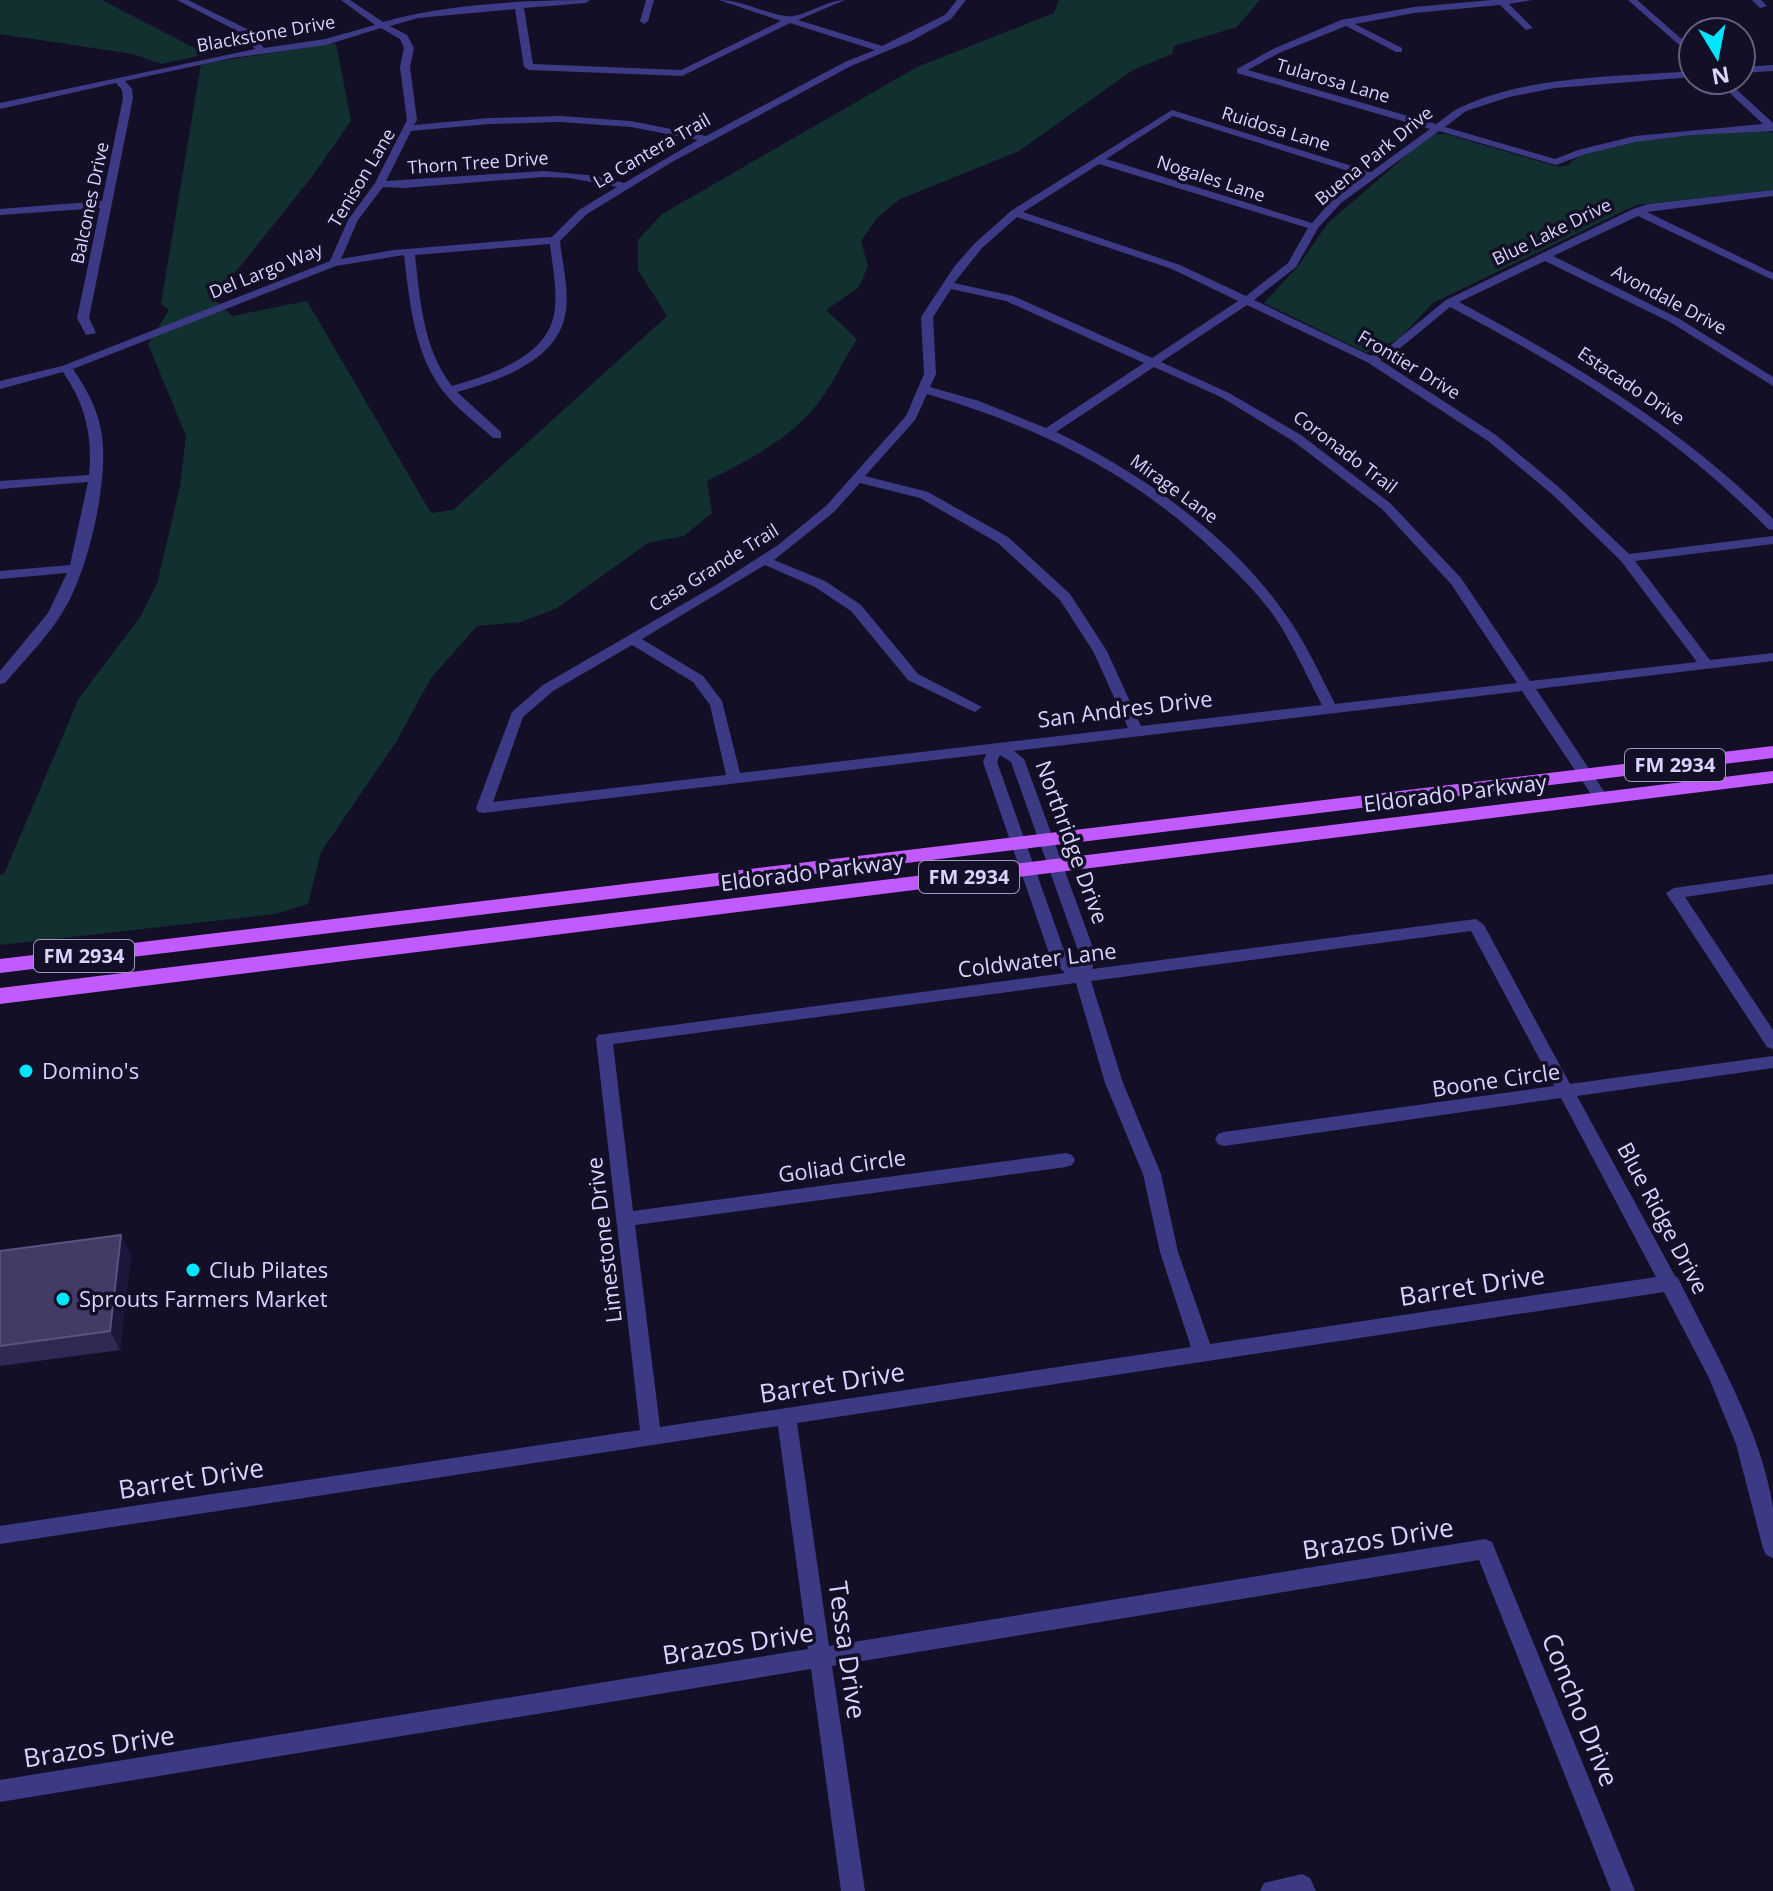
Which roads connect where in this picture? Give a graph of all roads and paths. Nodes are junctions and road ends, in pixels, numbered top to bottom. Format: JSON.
{"nodes":[{"id":1,"x":181,"y":0,"type":"edge"},
{"id":2,"x":345,"y":0,"type":"edge"},
{"id":3,"x":586,"y":0,"type":"edge"},
{"id":4,"x":650,"y":0,"type":"edge"},
{"id":5,"x":723,"y":0,"type":"edge"},
{"id":6,"x":841,"y":0,"type":"edge"},
{"id":7,"x":962,"y":0,"type":"edge"},
{"id":8,"x":1528,"y":0,"type":"edge"},
{"id":9,"x":1632,"y":0,"type":"edge"},
{"id":10,"x":1502,"y":2,"type":"edge"},
{"id":11,"x":519,"y":5,"type":"junction"},
{"id":12,"x":790,"y":20,"type":"junction"},
{"id":13,"x":644,"y":21,"type":"dead end"},
{"id":14,"x":1344,"y":22,"type":"junction"},
{"id":15,"x":383,"y":24,"type":"junction"},
{"id":16,"x":1529,"y":28,"type":"dead end"},
{"id":17,"x":1677,"y":40,"type":"edge"},
{"id":18,"x":879,"y":48,"type":"junction"},
{"id":19,"x":261,"y":50,"type":"junction"},
{"id":20,"x":1399,"y":50,"type":"dead end"},
{"id":21,"x":1677,"y":75,"type":"edge"},
{"id":22,"x":119,"y":81,"type":"junction"},
{"id":23,"x":1738,"y":96,"type":"edge"},
{"id":24,"x":0,"y":106,"type":"edge"},
{"id":25,"x":1172,"y":113,"type":"joint"},
{"id":26,"x":1435,"y":127,"type":"junction"},
{"id":27,"x":1772,"y":127,"type":"edge"},
{"id":28,"x":411,"y":128,"type":"junction"},
{"id":29,"x":708,"y":139,"type":"junction"},
{"id":30,"x":1098,"y":160,"type":"junction"},
{"id":31,"x":1371,"y":175,"type":"junction"},
{"id":32,"x":380,"y":184,"type":"junction"},
{"id":33,"x":625,"y":186,"type":"junction"},
{"id":34,"x":1773,"y":193,"type":"edge"},
{"id":35,"x":106,"y":204,"type":"junction"},
{"id":36,"x":1637,"y":211,"type":"junction"},
{"id":37,"x":0,"y":212,"type":"edge"},
{"id":38,"x":1015,"y":213,"type":"junction"},
{"id":39,"x":1314,"y":227,"type":"junction"},
{"id":40,"x":555,"y":240,"type":"junction"},
{"id":41,"x":409,"y":252,"type":"junction"},
{"id":42,"x":1544,"y":256,"type":"junction"},
{"id":43,"x":334,"y":263,"type":"junction"},
{"id":44,"x":1772,"y":275,"type":"edge"},
{"id":45,"x":948,"y":285,"type":"junction"},
{"id":46,"x":1244,"y":301,"type":"junction"},
{"id":47,"x":1450,"y":302,"type":"junction"},
{"id":48,"x":90,"y":333,"type":"dead end"},
{"id":49,"x":1371,"y":360,"type":"junction"},
{"id":50,"x":1152,"y":363,"type":"junction"},
{"id":51,"x":66,"y":368,"type":"junction"},
{"id":52,"x":1773,"y":382,"type":"edge"},
{"id":53,"x":0,"y":385,"type":"edge"},
{"id":54,"x":924,"y":389,"type":"junction"},
{"id":55,"x":449,"y":391,"type":"junction"},
{"id":56,"x":1050,"y":431,"type":"junction"},
{"id":57,"x":497,"y":435,"type":"dead end"},
{"id":58,"x":95,"y":478,"type":"junction"},
{"id":59,"x":857,"y":478,"type":"junction"},
{"id":60,"x":0,"y":485,"type":"edge"},
{"id":61,"x":1773,"y":526,"type":"edge"},
{"id":62,"x":1773,"y":540,"type":"edge"},
{"id":63,"x":1626,"y":558,"type":"junction"},
{"id":64,"x":764,"y":560,"type":"junction"},
{"id":65,"x":76,"y":568,"type":"junction"},
{"id":66,"x":0,"y":575,"type":"edge"},
{"id":67,"x":632,"y":639,"type":"junction"},
{"id":68,"x":1773,"y":657,"type":"edge"},
{"id":69,"x":1706,"y":664,"type":"junction"},
{"id":70,"x":0,"y":680,"type":"edge"},
{"id":71,"x":1527,"y":685,"type":"junction"},
{"id":72,"x":975,"y":707,"type":"dead end"},
{"id":73,"x":1330,"y":707,"type":"junction"},
{"id":74,"x":1136,"y":730,"type":"junction"},
{"id":75,"x":997,"y":746,"type":"junction"},
{"id":76,"x":1773,"y":752,"type":"edge"},
{"id":77,"x":1587,"y":776,"type":"junction"},
{"id":78,"x":1773,"y":777,"type":"edge"},
{"id":79,"x":734,"y":778,"type":"junction"},
{"id":80,"x":1602,"y":799,"type":"junction"},
{"id":81,"x":483,"y":808,"type":"joint"},
{"id":82,"x":1046,"y":841,"type":"junction"},
{"id":83,"x":1018,"y":844,"type":"junction"},
{"id":84,"x":1055,"y":866,"type":"junction"},
{"id":85,"x":1028,"y":870,"type":"junction"},
{"id":86,"x":1773,"y":879,"type":"edge"},
{"id":87,"x":1476,"y":925,"type":"joint"},
{"id":88,"x":169,"y":945,"type":"junction"},
{"id":89,"x":0,"y":966,"type":"edge"},
{"id":90,"x":166,"y":975,"type":"junction"},
{"id":91,"x":1082,"y":977,"type":"junction"},
{"id":92,"x":0,"y":996,"type":"edge"},
{"id":93,"x":604,"y":1039,"type":"joint"},
{"id":94,"x":1773,"y":1043,"type":"edge"},
{"id":95,"x":1773,"y":1062,"type":"edge"},
{"id":96,"x":1568,"y":1093,"type":"junction"},
{"id":97,"x":1224,"y":1139,"type":"dead end"},
{"id":98,"x":1066,"y":1160,"type":"dead end"},
{"id":99,"x":626,"y":1219,"type":"junction"},
{"id":100,"x":1671,"y":1283,"type":"junction"},
{"id":101,"x":1203,"y":1353,"type":"junction"},
{"id":102,"x":786,"y":1416,"type":"junction"},
{"id":103,"x":651,"y":1436,"type":"junction"},
{"id":104,"x":0,"y":1535,"type":"edge"},
{"id":105,"x":1773,"y":1548,"type":"edge"},
{"id":106,"x":1485,"y":1549,"type":"joint"},
{"id":107,"x":820,"y":1659,"type":"junction"},
{"id":108,"x":0,"y":1791,"type":"edge"},
{"id":109,"x":1303,"y":1888,"type":"edge"},
{"id":110,"x":853,"y":1891,"type":"edge"},
{"id":111,"x":1272,"y":1891,"type":"edge"},
{"id":112,"x":1623,"y":1891,"type":"edge"}],
"edges":[{"from":1,"to":19,"type":"street"},
{"from":2,"to":15,"type":"street","name":"Tenison Lane"},
{"from":3,"to":11,"type":"street","name":"Blackstone Drive"},
{"from":4,"to":13,"type":"street"},
{"from":5,"to":12,"type":"street"},
{"from":6,"to":12,"type":"street"},
{"from":7,"to":18,"type":"street","name":"La Cantera Trail"},
{"from":8,"to":10,"type":"street"},
{"from":9,"to":17,"type":"street"},
{"from":10,"to":14,"type":"street"},
{"from":10,"to":16,"type":"street"},
{"from":11,"to":12,"type":"street"},
{"from":11,"to":15,"type":"street","name":"Blackstone Drive"},
{"from":12,"to":18,"type":"street"},
{"from":14,"to":20,"type":"street"},
{"from":14,"to":26,"type":"street","name":"Tularosa Lane"},
{"from":15,"to":19,"type":"street","name":"Blackstone Drive"},
{"from":15,"to":28,"type":"street","name":"Tenison Lane"},
{"from":18,"to":29,"type":"street","name":"La Cantera Trail"},
{"from":19,"to":22,"type":"street","name":"Blackstone Drive"},
{"from":21,"to":26,"type":"street","name":"Buena Park Drive"},
{"from":22,"to":24,"type":"street","name":"Blackstone Drive"},
{"from":22,"to":35,"type":"street","name":"Balcones Drive"},
{"from":23,"to":27,"type":"street"},
{"from":25,"to":30,"type":"street","name":"Casa Grande Trail"},
{"from":25,"to":31,"type":"street","name":"Ruidosa Lane"},
{"from":26,"to":27,"type":"street","name":"Tularosa Lane"},
{"from":26,"to":31,"type":"street","name":"Buena Park Drive"},
{"from":28,"to":29,"type":"street"},
{"from":28,"to":32,"type":"street","name":"Tenison Lane"},
{"from":29,"to":33,"type":"street","name":"La Cantera Trail"},
{"from":30,"to":38,"type":"street","name":"Casa Grande Trail"},
{"from":30,"to":39,"type":"street","name":"Nogales Lane"},
{"from":31,"to":39,"type":"street","name":"Buena Park Drive"},
{"from":32,"to":33,"type":"street","name":"Thorn Tree Drive"},
{"from":32,"to":43,"type":"street","name":"Tenison Lane"},
{"from":33,"to":40,"type":"street","name":"La Cantera Trail"},
{"from":34,"to":36,"type":"street","name":"Blue Lake Drive"},
{"from":35,"to":37,"type":"street"},
{"from":35,"to":48,"type":"street","name":"Balcones Drive"},
{"from":36,"to":42,"type":"street","name":"Blue Lake Drive"},
{"from":36,"to":44,"type":"street"},
{"from":38,"to":45,"type":"street","name":"Casa Grande Trail"},
{"from":38,"to":46,"type":"street","name":"Frontier Drive"},
{"from":39,"to":46,"type":"street","name":"Buena Park Drive"},
{"from":40,"to":41,"type":"street","name":"Del Largo Way"},
{"from":40,"to":55,"type":"street"},
{"from":41,"to":43,"type":"street","name":"Del Largo Way"},
{"from":41,"to":55,"type":"street"},
{"from":42,"to":47,"type":"street","name":"Blue Lake Drive"},
{"from":42,"to":52,"type":"street","name":"Avondale Drive"},
{"from":43,"to":51,"type":"street","name":"Del Largo Way"},
{"from":45,"to":50,"type":"street","name":"Coronado Trail"},
{"from":45,"to":54,"type":"street","name":"Casa Grande Trail"},
{"from":46,"to":49,"type":"street","name":"Frontier Drive"},
{"from":46,"to":50,"type":"street","name":"Buena Park Drive"},
{"from":47,"to":49,"type":"street","name":"Blue Lake Drive"},
{"from":47,"to":61,"type":"street","name":"Estacado Drive"},
{"from":49,"to":63,"type":"street","name":"Frontier Drive"},
{"from":50,"to":56,"type":"street","name":"Buena Park Drive"},
{"from":50,"to":71,"type":"street","name":"Coronado Trail"},
{"from":51,"to":53,"type":"street","name":"Del Largo Way"},
{"from":51,"to":58,"type":"street"},
{"from":54,"to":56,"type":"street","name":"Mirage Lane"},
{"from":54,"to":59,"type":"street","name":"Casa Grande Trail"},
{"from":55,"to":57,"type":"street"},
{"from":56,"to":73,"type":"street","name":"Mirage Lane"},
{"from":58,"to":60,"type":"street"},
{"from":58,"to":65,"type":"street"},
{"from":59,"to":64,"type":"street","name":"Casa Grande Trail"},
{"from":59,"to":74,"type":"street"},
{"from":62,"to":63,"type":"street"},
{"from":63,"to":69,"type":"street","name":"Frontier Drive"},
{"from":64,"to":67,"type":"street","name":"Casa Grande Trail"},
{"from":64,"to":72,"type":"street"},
{"from":65,"to":66,"type":"street"},
{"from":65,"to":70,"type":"street"},
{"from":67,"to":79,"type":"street"},
{"from":67,"to":81,"type":"street","name":"Casa Grande Trail"},
{"from":68,"to":69,"type":"street","name":"San Andres Drive"},
{"from":69,"to":71,"type":"street","name":"San Andres Drive"},
{"from":71,"to":73,"type":"street","name":"San Andres Drive"},
{"from":71,"to":77,"type":"street","name":"Coronado Trail"},
{"from":73,"to":74,"type":"street","name":"San Andres Drive"},
{"from":74,"to":75,"type":"street","name":"San Andres Drive"},
{"from":75,"to":79,"type":"street","name":"San Andres Drive"},
{"from":75,"to":82,"type":"street","name":"Northridge Drive"},
{"from":75,"to":83,"type":"street","name":"Northridge Drive"},
{"from":76,"to":77,"type":"main road","name":"Eldorado Parkway","number":"FM 2934"},
{"from":77,"to":80,"type":"street","name":"Coronado Trail"},
{"from":77,"to":82,"type":"main road","name":"Eldorado Parkway","number":"FM 2934"},
{"from":78,"to":80,"type":"main road","name":"Eldorado Parkway","number":"FM 2934"},
{"from":79,"to":81,"type":"street","name":"San Andres Drive"},
{"from":80,"to":84,"type":"main road","name":"Eldorado Parkway","number":"FM 2934"},
{"from":82,"to":83,"type":"main road","name":"Eldorado Parkway","number":"FM 2934"},
{"from":82,"to":84,"type":"street","name":"Northridge Drive"},
{"from":83,"to":85,"type":"street","name":"Northridge Drive"},
{"from":83,"to":88,"type":"main road","name":"Eldorado Parkway","number":"FM 2934"},
{"from":84,"to":85,"type":"main road","name":"Eldorado Parkway","number":"FM 2934"},
{"from":84,"to":91,"type":"street","name":"Northridge Drive"},
{"from":85,"to":90,"type":"main road","name":"Eldorado Parkway","number":"FM 2934"},
{"from":85,"to":91,"type":"street","name":"Northridge Drive"},
{"from":86,"to":94,"type":"street"},
{"from":87,"to":91,"type":"street","name":"Coldwater Lane"},
{"from":87,"to":96,"type":"street","name":"Blue Ridge Drive"},
{"from":88,"to":89,"type":"main road","name":"Eldorado Parkway","number":"FM 2934"},
{"from":88,"to":90,"type":"main road"},
{"from":90,"to":92,"type":"main road","name":"Eldorado Parkway","number":"FM 2934"},
{"from":91,"to":93,"type":"street","name":"Coldwater Lane"},
{"from":91,"to":101,"type":"street","name":"Northridge Drive"},
{"from":93,"to":99,"type":"street","name":"Limestone Drive"},
{"from":95,"to":96,"type":"street","name":"Boone Circle"},
{"from":96,"to":97,"type":"street","name":"Boone Circle"},
{"from":96,"to":100,"type":"street","name":"Blue Ridge Drive"},
{"from":98,"to":99,"type":"street","name":"Goliad Circle"},
{"from":99,"to":103,"type":"street","name":"Limestone Drive"},
{"from":100,"to":101,"type":"street","name":"Barret Drive"},
{"from":100,"to":105,"type":"street","name":"Blue Ridge Drive"},
{"from":101,"to":102,"type":"street","name":"Barret Drive"},
{"from":102,"to":103,"type":"street","name":"Barret Drive"},
{"from":102,"to":107,"type":"street","name":"Tessa Drive"},
{"from":103,"to":104,"type":"street","name":"Barret Drive"},
{"from":106,"to":107,"type":"street","name":"Brazos Drive"},
{"from":106,"to":112,"type":"street","name":"Concho Drive"},
{"from":107,"to":108,"type":"street","name":"Brazos Drive"},
{"from":107,"to":110,"type":"street","name":"Tessa Drive"},
{"from":109,"to":111,"type":"street"}]}
